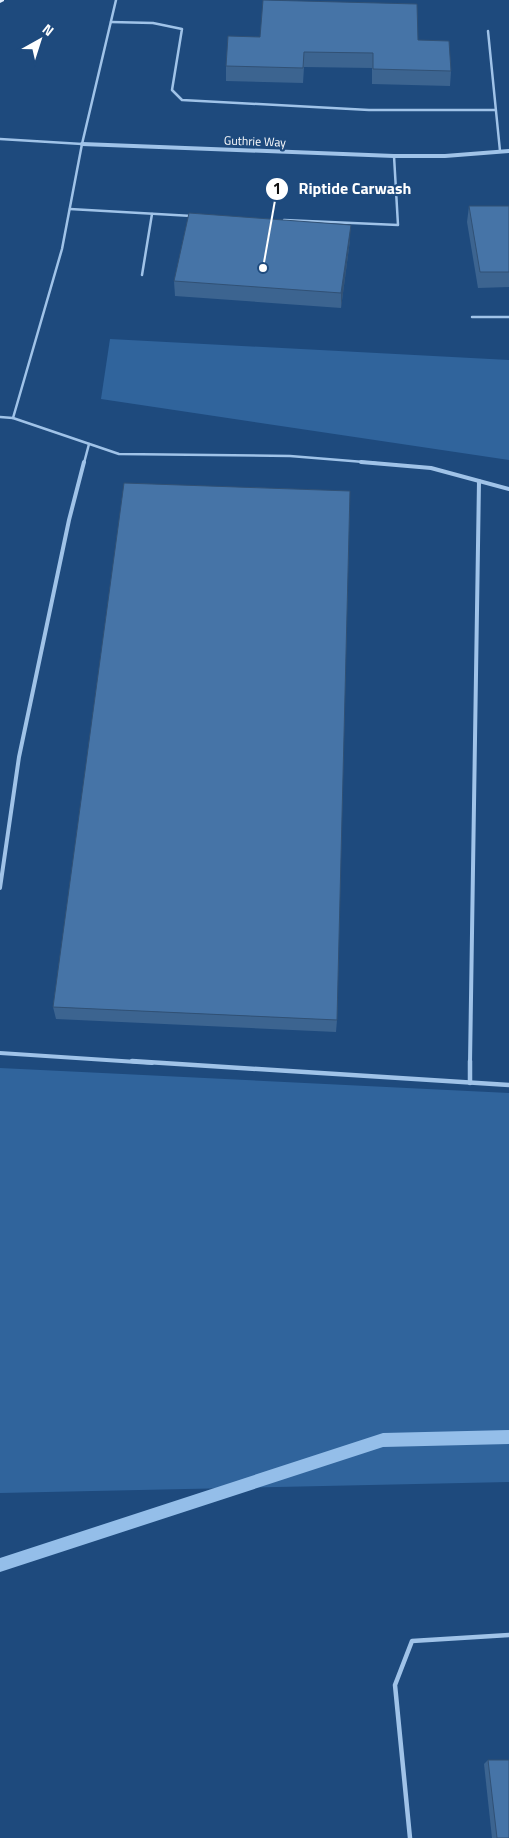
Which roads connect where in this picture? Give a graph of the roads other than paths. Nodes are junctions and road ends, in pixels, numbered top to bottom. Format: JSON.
{"nodes":[{"id":1,"x":116,"y":0,"type":"edge"},
{"id":2,"x":111,"y":22,"type":"junction"},
{"id":3,"x":488,"y":31,"type":"dead end"},
{"id":4,"x":495,"y":110,"type":"junction"},
{"id":5,"x":0,"y":138,"type":"edge"},
{"id":6,"x":82,"y":144,"type":"junction"},
{"id":7,"x":509,"y":150,"type":"edge"},
{"id":8,"x":500,"y":151,"type":"junction"},
{"id":9,"x":394,"y":156,"type":"junction"},
{"id":10,"x":70,"y":209,"type":"junction"},
{"id":11,"x":152,"y":214,"type":"junction"},
{"id":12,"x":201,"y":216,"type":"edge"},
{"id":13,"x":280,"y":220,"type":"edge"},
{"id":14,"x":142,"y":275,"type":"dead end"},
{"id":15,"x":509,"y":316,"type":"edge"},
{"id":16,"x":472,"y":318,"type":"dead end"},
{"id":17,"x":0,"y":417,"type":"edge"},
{"id":18,"x":13,"y":418,"type":"junction"},
{"id":19,"x":89,"y":444,"type":"junction"},
{"id":20,"x":479,"y":481,"type":"junction"},
{"id":21,"x":509,"y":489,"type":"edge"},
{"id":22,"x":0,"y":888,"type":"edge"},
{"id":23,"x":0,"y":1053,"type":"edge"},
{"id":24,"x":470,"y":1083,"type":"junction"},
{"id":25,"x":509,"y":1085,"type":"edge"},
{"id":26,"x":509,"y":1635,"type":"edge"},
{"id":27,"x":410,"y":1838,"type":"edge"}],
"edges":[{"from":1,"to":2,"type":"lane"},
{"from":2,"to":4,"type":"lane"},
{"from":2,"to":6,"type":"lane"},
{"from":3,"to":4,"type":"lane"},
{"from":4,"to":8,"type":"lane"},
{"from":5,"to":6,"type":"lane","name":"Guthrie Way"},
{"from":6,"to":9,"type":"street","name":"Guthrie Way"},
{"from":6,"to":10,"type":"lane"},
{"from":7,"to":8,"type":"street","name":"Guthrie Way"},
{"from":8,"to":9,"type":"street","name":"Guthrie Way"},
{"from":9,"to":13,"type":"lane"},
{"from":10,"to":11,"type":"lane"},
{"from":10,"to":18,"type":"lane"},
{"from":11,"to":12,"type":"lane"},
{"from":11,"to":14,"type":"lane"},
{"from":15,"to":16,"type":"lane"},
{"from":17,"to":18,"type":"lane"},
{"from":18,"to":19,"type":"lane"},
{"from":19,"to":20,"type":"lane"},
{"from":19,"to":22,"type":"lane"},
{"from":20,"to":21,"type":"lane"},
{"from":20,"to":24,"type":"lane"},
{"from":23,"to":24,"type":"lane"},
{"from":24,"to":25,"type":"lane"},
{"from":26,"to":27,"type":"lane"}]}
